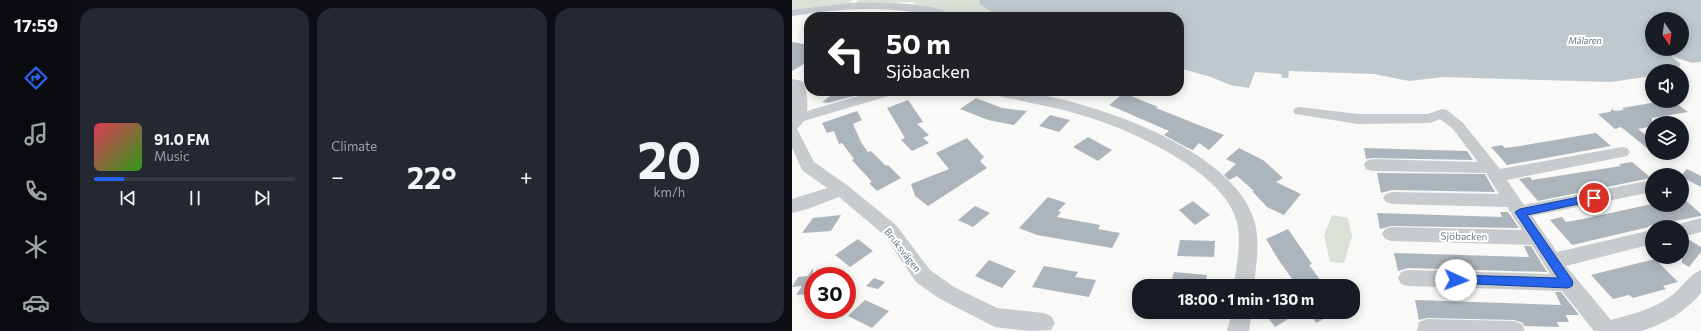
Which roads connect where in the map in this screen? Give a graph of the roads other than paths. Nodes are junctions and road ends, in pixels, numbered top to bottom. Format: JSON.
{"nodes":[{"id":1,"x":929,"y":12,"type":"edge"},
{"id":2,"x":792,"y":13,"type":"edge"},
{"id":3,"x":792,"y":83,"type":"edge"},
{"id":4,"x":876,"y":96,"type":"edge"},
{"id":5,"x":1019,"y":96,"type":"edge"},
{"id":6,"x":1300,"y":111,"type":"dead end"},
{"id":7,"x":794,"y":126,"type":"edge"},
{"id":8,"x":1622,"y":152,"type":"dead end"},
{"id":9,"x":1372,"y":165,"type":"dead end"},
{"id":10,"x":1493,"y":172,"type":"junction"},
{"id":11,"x":1645,"y":187,"type":"edge"},
{"id":12,"x":841,"y":189,"type":"junction"},
{"id":13,"x":1392,"y":198,"type":"dead end"},
{"id":14,"x":792,"y":206,"type":"edge"},
{"id":15,"x":1517,"y":207,"type":"junction"},
{"id":16,"x":1701,"y":225,"type":"edge"},
{"id":17,"x":1689,"y":228,"type":"edge"},
{"id":18,"x":1391,"y":234,"type":"dead end"},
{"id":19,"x":1537,"y":238,"type":"junction"},
{"id":20,"x":1645,"y":239,"type":"edge"},
{"id":21,"x":1553,"y":261,"type":"junction"},
{"id":22,"x":1408,"y":278,"type":"dead end"},
{"id":23,"x":1701,"y":278,"type":"edge"},
{"id":24,"x":1245,"y":279,"type":"edge"},
{"id":25,"x":1568,"y":283,"type":"junction"},
{"id":26,"x":1241,"y":319,"type":"edge"},
{"id":27,"x":1044,"y":323,"type":"dead end"},
{"id":28,"x":1427,"y":329,"type":"dead end"},
{"id":29,"x":1238,"y":331,"type":"edge"},
{"id":30,"x":1514,"y":331,"type":"edge"},
{"id":31,"x":1607,"y":331,"type":"edge"}],
"edges":[{"from":1,"to":2,"type":"street"},
{"from":3,"to":7,"type":"street"},
{"from":4,"to":7,"type":"street"},
{"from":5,"to":24,"type":"street"},
{"from":6,"to":10,"type":"street"},
{"from":7,"to":12,"type":"street","name":"Bruksvägen"},
{"from":8,"to":10,"type":"street"},
{"from":9,"to":10,"type":"street"},
{"from":10,"to":15,"type":"street"},
{"from":11,"to":15,"type":"street"},
{"from":12,"to":14,"type":"street"},
{"from":12,"to":27,"type":"street","name":"Bruksvägen"},
{"from":13,"to":15,"type":"street"},
{"from":15,"to":19,"type":"street"},
{"from":16,"to":17,"type":"street"},
{"from":18,"to":19,"type":"street","name":"Sjöbacken"},
{"from":19,"to":21,"type":"street"},
{"from":20,"to":21,"type":"street"},
{"from":21,"to":25,"type":"street"},
{"from":22,"to":25,"type":"street"},
{"from":23,"to":31,"type":"street"},
{"from":25,"to":31,"type":"street"},
{"from":26,"to":29,"type":"street"},
{"from":28,"to":30,"type":"street"}]}
